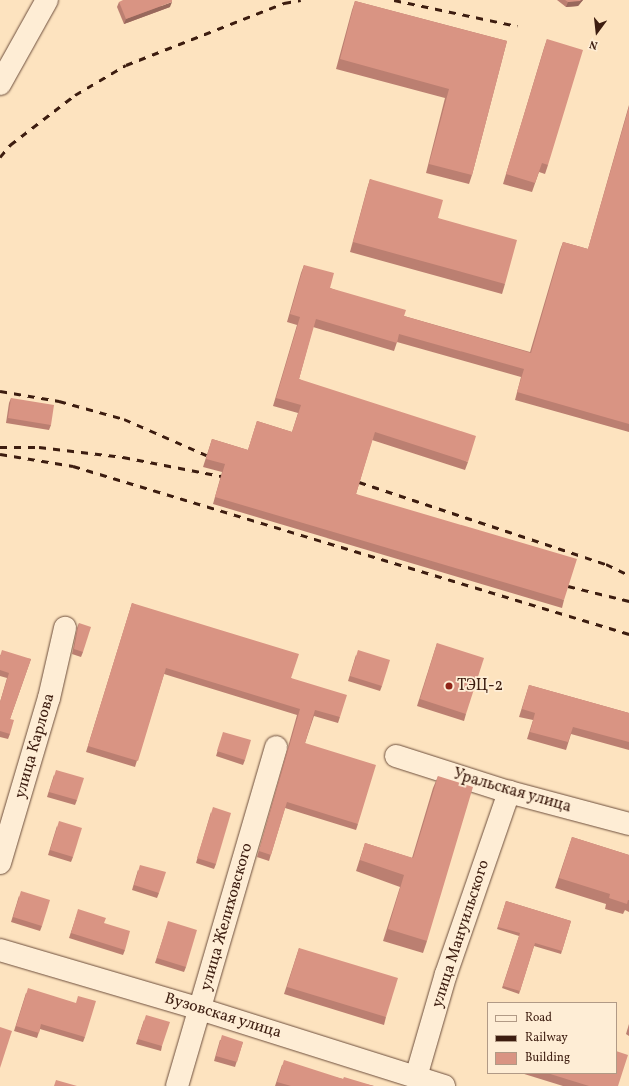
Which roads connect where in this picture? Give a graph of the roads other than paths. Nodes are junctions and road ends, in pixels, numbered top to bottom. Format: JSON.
{"nodes":[{"id":1,"x":47,"y":0,"type":"edge"},
{"id":2,"x":0,"y":84,"type":"edge"},
{"id":3,"x":65,"y":628,"type":"dead end"},
{"id":4,"x":276,"y":747,"type":"dead end"},
{"id":5,"x":396,"y":756,"type":"dead end"},
{"id":6,"x":509,"y":792,"type":"junction"},
{"id":7,"x":629,"y":824,"type":"edge"},
{"id":8,"x":0,"y":863,"type":"edge"},
{"id":9,"x":0,"y":950,"type":"edge"},
{"id":10,"x":200,"y":1009,"type":"junction"},
{"id":11,"x":430,"y":1083,"type":"edge"},
{"id":12,"x":178,"y":1086,"type":"edge"}],
"edges":[{"from":1,"to":2,"type":"street"},
{"from":3,"to":8,"type":"street","name":"улица Карлова"},
{"from":4,"to":10,"type":"street","name":"улица Желиховского"},
{"from":5,"to":6,"type":"street","name":"Уральская улица"},
{"from":6,"to":7,"type":"street","name":"Уральская улица"},
{"from":6,"to":11,"type":"street","name":"улица Мануильского"},
{"from":9,"to":10,"type":"street","name":"Вузовская улица"},
{"from":10,"to":11,"type":"street","name":"Вузовская улица"},
{"from":10,"to":12,"type":"street","name":"улица Желиховского"}]}
